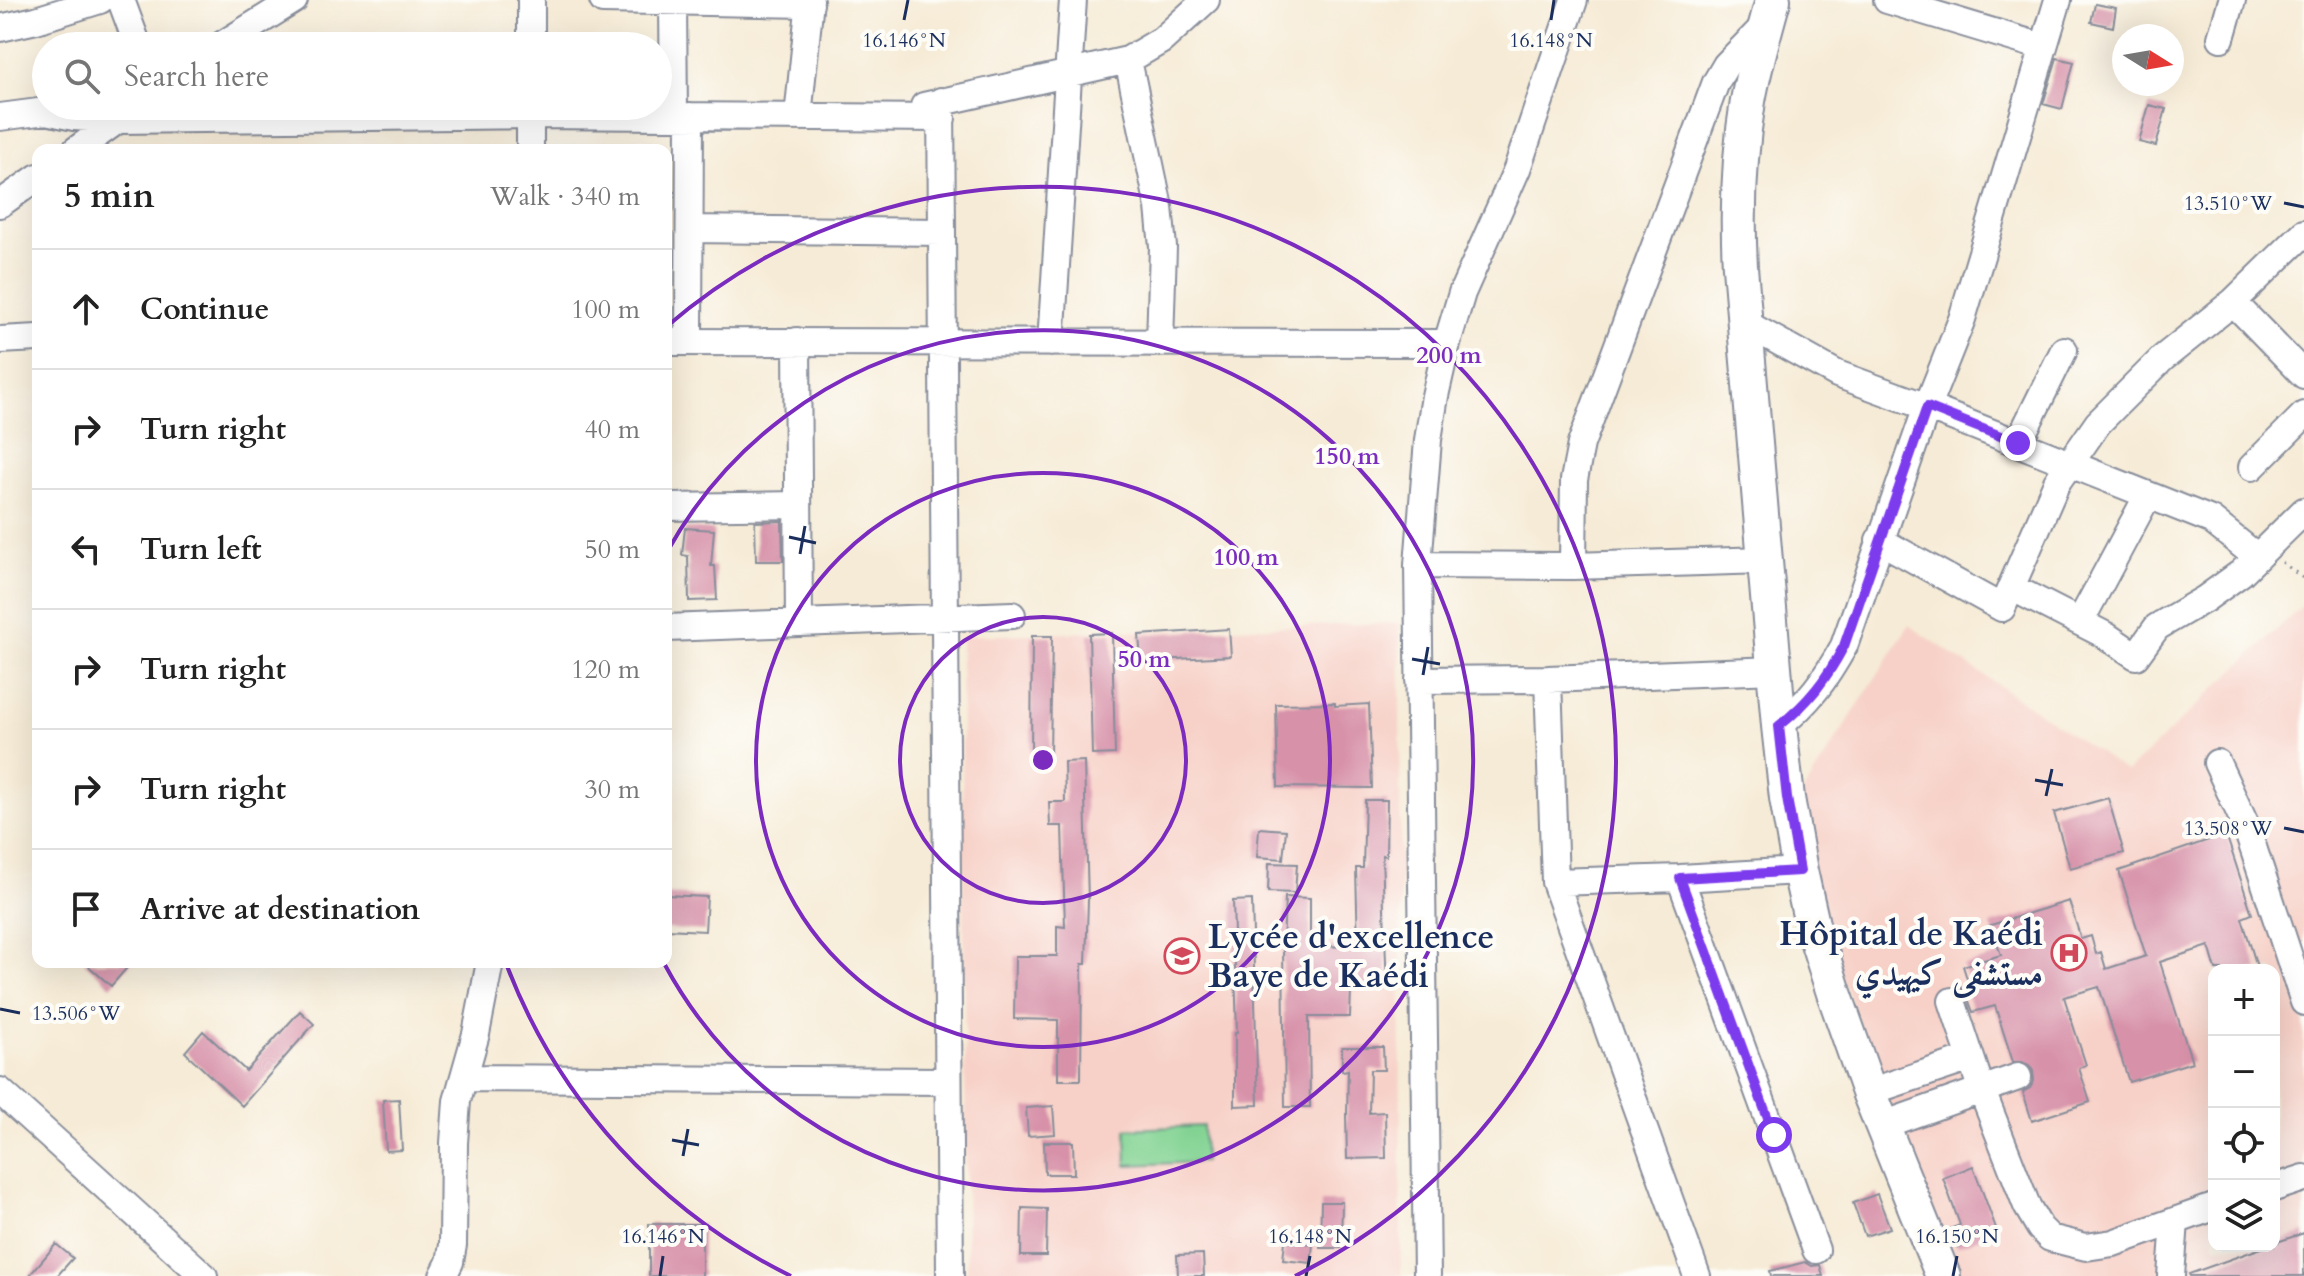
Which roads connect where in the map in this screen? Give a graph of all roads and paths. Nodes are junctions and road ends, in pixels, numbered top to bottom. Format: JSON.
{"nodes":[{"id":1,"x":100,"y":0,"type":"edge"},
{"id":2,"x":121,"y":0,"type":"edge"},
{"id":3,"x":531,"y":0,"type":"edge"},
{"id":4,"x":603,"y":0,"type":"edge"},
{"id":5,"x":1073,"y":0,"type":"edge"},
{"id":6,"x":1206,"y":0,"type":"edge"},
{"id":7,"x":1574,"y":0,"type":"edge"},
{"id":8,"x":2058,"y":0,"type":"edge"},
{"id":9,"x":2232,"y":0,"type":"edge"},
{"id":10,"x":673,"y":1,"type":"edge"},
{"id":11,"x":810,"y":2,"type":"edge"},
{"id":12,"x":283,"y":3,"type":"edge"},
{"id":13,"x":1903,"y":3,"type":"edge"},
{"id":14,"x":1770,"y":11,"type":"edge"},
{"id":15,"x":0,"y":28,"type":"edge"},
{"id":16,"x":133,"y":32,"type":"edge"},
{"id":17,"x":241,"y":32,"type":"edge"},
{"id":18,"x":531,"y":32,"type":"edge"},
{"id":19,"x":2221,"y":38,"type":"dead end"},
{"id":20,"x":2043,"y":47,"type":"junction"},
{"id":21,"x":1128,"y":60,"type":"junction"},
{"id":22,"x":1068,"y":72,"type":"junction"},
{"id":23,"x":941,"y":110,"type":"junction"},
{"id":24,"x":32,"y":113,"type":"edge"},
{"id":25,"x":672,"y":116,"type":"edge"},
{"id":26,"x":682,"y":116,"type":"junction"},
{"id":27,"x":0,"y":117,"type":"edge"},
{"id":28,"x":798,"y":117,"type":"junction"},
{"id":29,"x":117,"y":120,"type":"edge"},
{"id":30,"x":530,"y":120,"type":"edge"},
{"id":31,"x":84,"y":144,"type":"edge"},
{"id":32,"x":530,"y":144,"type":"edge"},
{"id":33,"x":32,"y":181,"type":"edge"},
{"id":34,"x":0,"y":204,"type":"edge"},
{"id":35,"x":690,"y":229,"type":"junction"},
{"id":36,"x":942,"y":232,"type":"junction"},
{"id":37,"x":2304,"y":233,"type":"edge"},
{"id":38,"x":2233,"y":302,"type":"junction"},
{"id":39,"x":1745,"y":323,"type":"junction"},
{"id":40,"x":32,"y":338,"type":"edge"},
{"id":41,"x":0,"y":340,"type":"edge"},
{"id":42,"x":797,"y":341,"type":"junction"},
{"id":43,"x":678,"y":342,"type":"edge"},
{"id":44,"x":943,"y":343,"type":"junction"},
{"id":45,"x":1051,"y":343,"type":"junction"},
{"id":46,"x":1160,"y":343,"type":"junction"},
{"id":47,"x":1447,"y":343,"type":"junction"},
{"id":48,"x":2064,"y":350,"type":"dead end"},
{"id":49,"x":2304,"y":375,"type":"edge"},
{"id":50,"x":1927,"y":407,"type":"junction"},
{"id":51,"x":2304,"y":415,"type":"edge"},
{"id":52,"x":2018,"y":443,"type":"junction"},
{"id":53,"x":2069,"y":464,"type":"junction"},
{"id":54,"x":2252,"y":467,"type":"dead end"},
{"id":55,"x":2148,"y":495,"type":"junction"},
{"id":56,"x":798,"y":505,"type":"junction"},
{"id":57,"x":672,"y":507,"type":"edge"},
{"id":58,"x":2304,"y":511,"type":"edge"},
{"id":59,"x":1879,"y":540,"type":"junction"},
{"id":60,"x":2257,"y":557,"type":"junction"},
{"id":61,"x":1766,"y":560,"type":"junction"},
{"id":62,"x":1418,"y":565,"type":"junction"},
{"id":63,"x":1573,"y":566,"type":"junction"},
{"id":64,"x":2006,"y":598,"type":"junction"},
{"id":65,"x":1012,"y":615,"type":"dead end"},
{"id":66,"x":945,"y":618,"type":"junction"},
{"id":67,"x":2080,"y":622,"type":"junction"},
{"id":68,"x":799,"y":623,"type":"junction"},
{"id":69,"x":672,"y":628,"type":"edge"},
{"id":70,"x":1775,"y":670,"type":"junction"},
{"id":71,"x":1548,"y":679,"type":"junction"},
{"id":72,"x":1419,"y":680,"type":"junction"},
{"id":73,"x":1779,"y":726,"type":"junction"},
{"id":74,"x":2217,"y":763,"type":"dead end"},
{"id":75,"x":1800,"y":871,"type":"junction"},
{"id":76,"x":1680,"y":878,"type":"junction"},
{"id":77,"x":1555,"y":882,"type":"junction"},
{"id":78,"x":489,"y":968,"type":"edge"},
{"id":79,"x":1952,"y":1001,"type":"dead end"},
{"id":80,"x":2304,"y":1002,"type":"edge"},
{"id":81,"x":1971,"y":1058,"type":"junction"},
{"id":82,"x":2018,"y":1077,"type":"dead end"},
{"id":83,"x":464,"y":1078,"type":"junction"},
{"id":84,"x":948,"y":1081,"type":"junction"},
{"id":85,"x":0,"y":1091,"type":"edge"},
{"id":86,"x":1982,"y":1091,"type":"junction"},
{"id":87,"x":1869,"y":1092,"type":"junction"},
{"id":88,"x":1883,"y":1125,"type":"junction"},
{"id":89,"x":2304,"y":1178,"type":"edge"},
{"id":90,"x":2280,"y":1186,"type":"edge"},
{"id":91,"x":2208,"y":1209,"type":"edge"},
{"id":92,"x":2175,"y":1221,"type":"junction"},
{"id":93,"x":1816,"y":1250,"type":"dead end"},
{"id":94,"x":204,"y":1276,"type":"edge"},
{"id":95,"x":443,"y":1276,"type":"edge"},
{"id":96,"x":950,"y":1276,"type":"edge"},
{"id":97,"x":1427,"y":1276,"type":"edge"},
{"id":98,"x":1697,"y":1276,"type":"edge"},
{"id":99,"x":1943,"y":1276,"type":"edge"},
{"id":100,"x":2171,"y":1276,"type":"edge"}],
"edges":[{"from":1,"to":15,"type":"street"},
{"from":2,"to":16,"type":"street"},
{"from":3,"to":18,"type":"street"},
{"from":4,"to":10,"type":"street"},
{"from":5,"to":22,"type":"street"},
{"from":6,"to":21,"type":"street"},
{"from":7,"to":47,"type":"street"},
{"from":8,"to":20,"type":"street"},
{"from":9,"to":19,"type":"street"},
{"from":10,"to":11,"type":"street"},
{"from":10,"to":26,"type":"street"},
{"from":11,"to":28,"type":"street"},
{"from":12,"to":17,"type":"street"},
{"from":13,"to":20,"type":"street"},
{"from":14,"to":39,"type":"main road"},
{"from":14,"to":63,"type":"street"},
{"from":20,"to":50,"type":"street"},
{"from":21,"to":22,"type":"street"},
{"from":21,"to":46,"type":"street"},
{"from":22,"to":23,"type":"street"},
{"from":22,"to":45,"type":"street"},
{"from":23,"to":28,"type":"street"},
{"from":23,"to":36,"type":"street"},
{"from":24,"to":27,"type":"street"},
{"from":25,"to":26,"type":"street"},
{"from":26,"to":28,"type":"street"},
{"from":26,"to":35,"type":"street"},
{"from":29,"to":31,"type":"street"},
{"from":30,"to":32,"type":"street"},
{"from":33,"to":34,"type":"street"},
{"from":35,"to":36,"type":"street"},
{"from":35,"to":43,"type":"street"},
{"from":36,"to":44,"type":"street"},
{"from":37,"to":38,"type":"street"},
{"from":38,"to":49,"type":"street"},
{"from":38,"to":53,"type":"street"},
{"from":39,"to":50,"type":"street"},
{"from":39,"to":61,"type":"main road"},
{"from":40,"to":41,"type":"street"},
{"from":42,"to":43,"type":"street"},
{"from":42,"to":44,"type":"street"},
{"from":42,"to":56,"type":"street"},
{"from":44,"to":45,"type":"street"},
{"from":44,"to":66,"type":"street"},
{"from":45,"to":46,"type":"street"},
{"from":46,"to":47,"type":"street"},
{"from":47,"to":62,"type":"street"},
{"from":48,"to":52,"type":"street"},
{"from":50,"to":52,"type":"street"},
{"from":50,"to":59,"type":"street"},
{"from":51,"to":54,"type":"street"},
{"from":52,"to":53,"type":"street"},
{"from":53,"to":55,"type":"street"},
{"from":53,"to":64,"type":"street"},
{"from":55,"to":60,"type":"street"},
{"from":55,"to":67,"type":"street"},
{"from":56,"to":57,"type":"street"},
{"from":56,"to":68,"type":"street"},
{"from":58,"to":60,"type":"street"},
{"from":59,"to":64,"type":"street"},
{"from":59,"to":73,"type":"street"},
{"from":60,"to":67,"type":"street"},
{"from":61,"to":63,"type":"street"},
{"from":61,"to":70,"type":"main road"},
{"from":62,"to":63,"type":"street"},
{"from":62,"to":72,"type":"street"},
{"from":64,"to":67,"type":"street"},
{"from":65,"to":66,"type":"street"},
{"from":66,"to":68,"type":"street"},
{"from":66,"to":84,"type":"street"},
{"from":68,"to":69,"type":"street"},
{"from":70,"to":71,"type":"street"},
{"from":70,"to":73,"type":"main road"},
{"from":71,"to":72,"type":"street"},
{"from":71,"to":77,"type":"street"},
{"from":72,"to":97,"type":"street"},
{"from":73,"to":75,"type":"main road"},
{"from":74,"to":80,"type":"street"},
{"from":75,"to":76,"type":"street"},
{"from":75,"to":87,"type":"main road"},
{"from":76,"to":77,"type":"street"},
{"from":76,"to":93,"type":"street"},
{"from":77,"to":98,"type":"street"},
{"from":78,"to":83,"type":"street"},
{"from":79,"to":81,"type":"street"},
{"from":81,"to":86,"type":"street"},
{"from":81,"to":87,"type":"street"},
{"from":82,"to":86,"type":"street"},
{"from":83,"to":84,"type":"street"},
{"from":83,"to":95,"type":"street"},
{"from":84,"to":96,"type":"street"},
{"from":85,"to":94,"type":"street"},
{"from":86,"to":88,"type":"street"},
{"from":86,"to":92,"type":"street"},
{"from":87,"to":88,"type":"main road"},
{"from":88,"to":99,"type":"main road"},
{"from":89,"to":90,"type":"street"},
{"from":91,"to":92,"type":"street"},
{"from":92,"to":100,"type":"street"}]}
